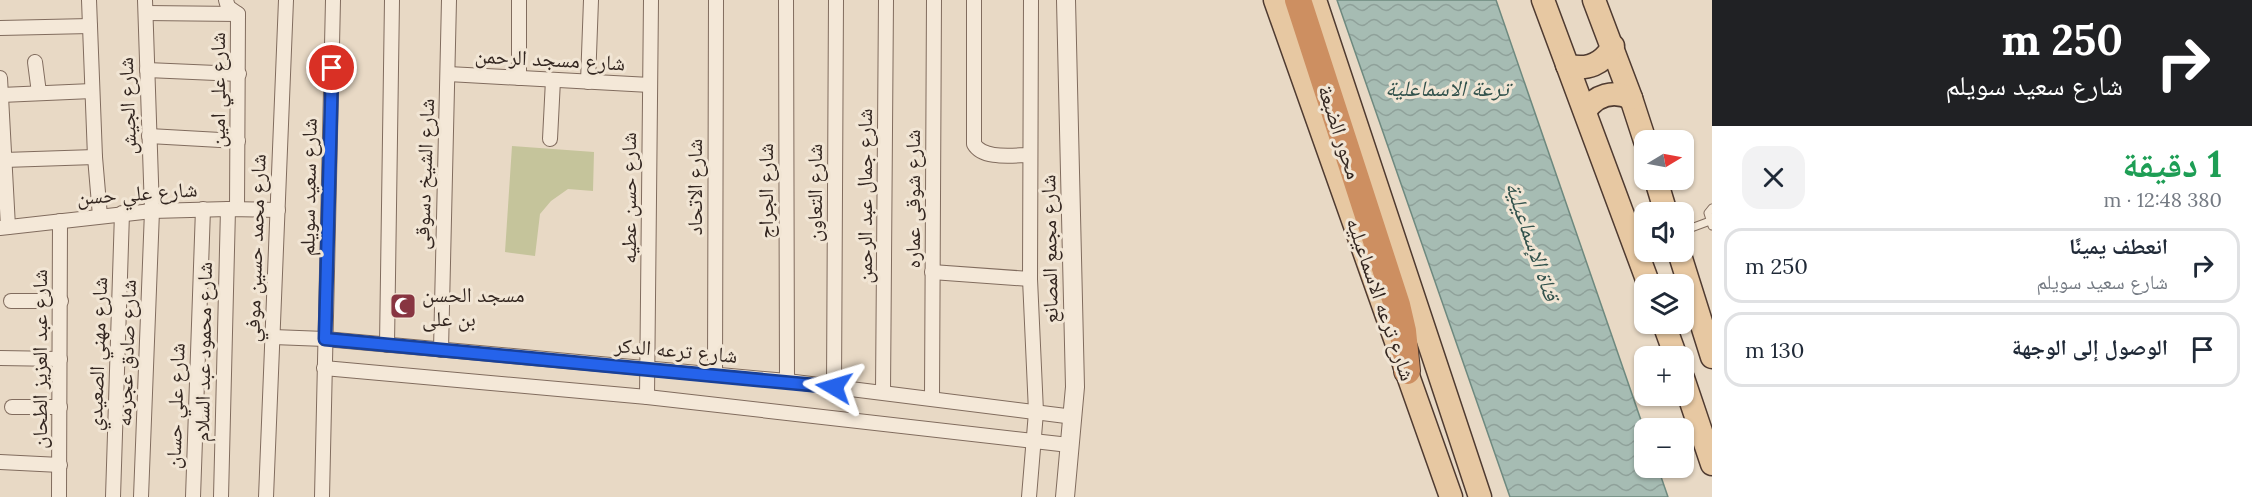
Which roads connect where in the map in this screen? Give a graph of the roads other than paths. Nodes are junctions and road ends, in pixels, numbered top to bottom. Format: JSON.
{"nodes":[{"id":1,"x":89,"y":0,"type":"edge"},
{"id":2,"x":286,"y":0,"type":"edge"},
{"id":3,"x":333,"y":0,"type":"edge"},
{"id":4,"x":392,"y":0,"type":"edge"},
{"id":5,"x":449,"y":0,"type":"edge"},
{"id":6,"x":519,"y":0,"type":"edge"},
{"id":7,"x":591,"y":0,"type":"edge"},
{"id":8,"x":651,"y":0,"type":"edge"},
{"id":9,"x":716,"y":0,"type":"edge"},
{"id":10,"x":786,"y":0,"type":"edge"},
{"id":11,"x":836,"y":0,"type":"edge"},
{"id":12,"x":886,"y":0,"type":"edge"},
{"id":13,"x":934,"y":0,"type":"edge"},
{"id":14,"x":974,"y":0,"type":"edge"},
{"id":15,"x":1031,"y":0,"type":"edge"},
{"id":16,"x":1066,"y":0,"type":"edge"},
{"id":17,"x":1275,"y":0,"type":"edge"},
{"id":18,"x":1298,"y":0,"type":"edge"},
{"id":19,"x":1315,"y":0,"type":"edge"},
{"id":20,"x":1544,"y":0,"type":"edge"},
{"id":21,"x":1594,"y":0,"type":"edge"},
{"id":22,"x":145,"y":6,"type":"edge"},
{"id":23,"x":183,"y":7,"type":"edge"},
{"id":24,"x":232,"y":8,"type":"edge"},
{"id":25,"x":90,"y":26,"type":"junction"},
{"id":26,"x":0,"y":28,"type":"edge"},
{"id":27,"x":1613,"y":46,"type":"junction"},
{"id":28,"x":35,"y":62,"type":"dead end"},
{"id":29,"x":1568,"y":65,"type":"junction"},
{"id":30,"x":147,"y":70,"type":"junction"},
{"id":31,"x":239,"y":74,"type":"junction"},
{"id":32,"x":448,"y":74,"type":"junction"},
{"id":33,"x":0,"y":78,"type":"edge"},
{"id":34,"x":519,"y":78,"type":"junction"},
{"id":35,"x":554,"y":80,"type":"junction"},
{"id":36,"x":588,"y":82,"type":"junction"},
{"id":37,"x":650,"y":85,"type":"junction"},
{"id":38,"x":92,"y":91,"type":"junction"},
{"id":39,"x":39,"y":93,"type":"junction"},
{"id":40,"x":1,"y":94,"type":"edge"},
{"id":41,"x":1631,"y":98,"type":"junction"},
{"id":42,"x":1585,"y":111,"type":"junction"},
{"id":43,"x":1641,"y":130,"type":"edge"},
{"id":44,"x":149,"y":136,"type":"junction"},
{"id":45,"x":550,"y":139,"type":"dead end"},
{"id":46,"x":238,"y":141,"type":"junction"},
{"id":47,"x":1030,"y":155,"type":"junction"},
{"id":48,"x":95,"y":157,"type":"junction"},
{"id":49,"x":4,"y":159,"type":"junction"},
{"id":50,"x":1712,"y":208,"type":"edge"},
{"id":51,"x":203,"y":209,"type":"junction"},
{"id":52,"x":233,"y":209,"type":"junction"},
{"id":53,"x":278,"y":210,"type":"junction"},
{"id":54,"x":152,"y":211,"type":"junction"},
{"id":55,"x":123,"y":213,"type":"junction"},
{"id":56,"x":100,"y":216,"type":"junction"},
{"id":57,"x":60,"y":221,"type":"junction"},
{"id":58,"x":1711,"y":224,"type":"edge"},
{"id":59,"x":4,"y":228,"type":"edge"},
{"id":60,"x":1694,"y":228,"type":"edge"},
{"id":61,"x":1682,"y":262,"type":"edge"},
{"id":62,"x":932,"y":272,"type":"junction"},
{"id":63,"x":1645,"y":274,"type":"edge"},
{"id":64,"x":1030,"y":279,"type":"junction"},
{"id":65,"x":11,"y":301,"type":"dead end"},
{"id":66,"x":61,"y":301,"type":"junction"},
{"id":67,"x":273,"y":337,"type":"junction"},
{"id":68,"x":325,"y":339,"type":"junction"},
{"id":69,"x":387,"y":345,"type":"junction"},
{"id":70,"x":1710,"y":345,"type":"edge"},
{"id":71,"x":441,"y":350,"type":"junction"},
{"id":72,"x":0,"y":358,"type":"edge"},
{"id":73,"x":60,"y":359,"type":"junction"},
{"id":74,"x":324,"y":368,"type":"junction"},
{"id":75,"x":649,"y":368,"type":"junction"},
{"id":76,"x":1407,"y":372,"type":"junction"},
{"id":77,"x":715,"y":374,"type":"junction"},
{"id":78,"x":787,"y":381,"type":"junction"},
{"id":79,"x":834,"y":387,"type":"junction"},
{"id":80,"x":883,"y":392,"type":"junction"},
{"id":81,"x":647,"y":397,"type":"junction"},
{"id":82,"x":932,"y":398,"type":"junction"},
{"id":83,"x":1692,"y":406,"type":"edge"},
{"id":84,"x":12,"y":407,"type":"dead end"},
{"id":85,"x":60,"y":407,"type":"junction"},
{"id":86,"x":1036,"y":412,"type":"junction"},
{"id":87,"x":1074,"y":417,"type":"junction"},
{"id":88,"x":1034,"y":441,"type":"junction"},
{"id":89,"x":1070,"y":445,"type":"junction"},
{"id":90,"x":0,"y":462,"type":"edge"},
{"id":91,"x":1712,"y":464,"type":"edge"},
{"id":92,"x":60,"y":465,"type":"junction"},
{"id":93,"x":59,"y":497,"type":"edge"},
{"id":94,"x":113,"y":497,"type":"edge"},
{"id":95,"x":141,"y":497,"type":"edge"},
{"id":96,"x":193,"y":497,"type":"edge"},
{"id":97,"x":221,"y":497,"type":"edge"},
{"id":98,"x":266,"y":497,"type":"edge"},
{"id":99,"x":322,"y":497,"type":"edge"},
{"id":100,"x":1029,"y":497,"type":"edge"},
{"id":101,"x":1065,"y":497,"type":"edge"},
{"id":102,"x":1451,"y":497,"type":"edge"},
{"id":103,"x":1480,"y":497,"type":"edge"}],
"edges":[{"from":1,"to":25,"type":"street"},
{"from":2,"to":53,"type":"street","name":"شارع محمد حسين موفي"},
{"from":3,"to":68,"type":"street","name":"شارع سعيد سويلم"},
{"from":4,"to":69,"type":"street"},
{"from":5,"to":32,"type":"street","name":"شارع الشيخ دسوقى"},
{"from":6,"to":34,"type":"street"},
{"from":7,"to":36,"type":"street"},
{"from":8,"to":37,"type":"street","name":"شارع حسن عطيه"},
{"from":9,"to":77,"type":"street","name":"شارع الاتحاد"},
{"from":10,"to":78,"type":"street","name":"شارع الجراج"},
{"from":11,"to":79,"type":"street","name":"شارع التعاون"},
{"from":12,"to":80,"type":"street","name":"شارع جمال عبد الرحمن"},
{"from":13,"to":62,"type":"street","name":"شارع شوقى عماره"},
{"from":14,"to":47,"type":"street"},
{"from":15,"to":47,"type":"street","name":"شارع مجمع المصانع"},
{"from":16,"to":87,"type":"street","name":"شارع مجمع المصانع"},
{"from":17,"to":76,"type":"main road","name":"شارع ترعه الاسماعيليه"},
{"from":18,"to":76,"type":"highway","name":"محور الضبعة"},
{"from":19,"to":103,"type":"main road","name":"شارع ترعه الاسماعيليه"},
{"from":20,"to":29,"type":"main road"},
{"from":21,"to":27,"type":"main road"},
{"from":22,"to":23,"type":"street"},
{"from":22,"to":30,"type":"street","name":"شارع الجيش"},
{"from":23,"to":24,"type":"street"},
{"from":24,"to":31,"type":"street","name":"شارع علي امين"},
{"from":25,"to":26,"type":"street"},
{"from":25,"to":38,"type":"street"},
{"from":27,"to":29,"type":"main road"},
{"from":27,"to":41,"type":"main road"},
{"from":28,"to":39,"type":"street"},
{"from":29,"to":42,"type":"main road"},
{"from":30,"to":31,"type":"street"},
{"from":30,"to":44,"type":"street","name":"شارع الجيش"},
{"from":31,"to":46,"type":"street","name":"شارع علي امين"},
{"from":32,"to":34,"type":"street","name":"شارع مسجد الرحمن"},
{"from":32,"to":71,"type":"street","name":"شارع الشيخ دسوقى"},
{"from":33,"to":40,"type":"street"},
{"from":34,"to":35,"type":"street","name":"شارع مسجد الرحمن"},
{"from":35,"to":36,"type":"street","name":"شارع مسجد الرحمن"},
{"from":35,"to":45,"type":"street"},
{"from":36,"to":37,"type":"street","name":"شارع مسجد الرحمن"},
{"from":37,"to":75,"type":"street","name":"شارع حسن عطيه"},
{"from":38,"to":39,"type":"street"},
{"from":38,"to":48,"type":"street"},
{"from":39,"to":40,"type":"street"},
{"from":40,"to":49,"type":"street"},
{"from":41,"to":42,"type":"main road"},
{"from":41,"to":43,"type":"main road"},
{"from":42,"to":63,"type":"main road"},
{"from":44,"to":46,"type":"street"},
{"from":44,"to":54,"type":"street","name":"شارع الجيش"},
{"from":46,"to":52,"type":"street","name":"شارع علي امين"},
{"from":47,"to":64,"type":"street","name":"شارع مجمع المصانع"},
{"from":48,"to":49,"type":"street"},
{"from":48,"to":56,"type":"street"},
{"from":49,"to":59,"type":"street"},
{"from":50,"to":58,"type":"lane"},
{"from":51,"to":52,"type":"street","name":"شارع علي حسن"},
{"from":51,"to":54,"type":"street","name":"شارع علي حسن"},
{"from":51,"to":96,"type":"street","name":"شارع علي حسان"},
{"from":52,"to":53,"type":"street","name":"شارع علي حسن"},
{"from":52,"to":97,"type":"street","name":"شارع محمود عبد السلام"},
{"from":53,"to":67,"type":"street","name":"شارع محمد حسين موفي"},
{"from":54,"to":55,"type":"street","name":"شارع علي حسن"},
{"from":54,"to":95,"type":"street","name":"شارع صادق عجرمه"},
{"from":55,"to":56,"type":"street","name":"شارع علي حسن"},
{"from":55,"to":94,"type":"street","name":"شارع مهني الصعيدي"},
{"from":56,"to":57,"type":"street","name":"شارع علي حسن"},
{"from":57,"to":59,"type":"street","name":"شارع علي حسن"},
{"from":57,"to":66,"type":"street","name":"شارع عبد العزيز الطحان"},
{"from":58,"to":60,"type":"lane"},
{"from":61,"to":70,"type":"main road"},
{"from":62,"to":64,"type":"street"},
{"from":62,"to":82,"type":"street","name":"شارع شوقى عماره"},
{"from":64,"to":86,"type":"street","name":"شارع مجمع المصانع"},
{"from":65,"to":66,"type":"street"},
{"from":66,"to":73,"type":"street","name":"شارع عبد العزيز الطحان"},
{"from":67,"to":68,"type":"street","name":"شارع ترعه الدكر"},
{"from":67,"to":98,"type":"street","name":"شارع محمد حسين موفي"},
{"from":68,"to":69,"type":"street","name":"شارع ترعه الدكر"},
{"from":68,"to":74,"type":"street","name":"شارع سعيد سويلم"},
{"from":69,"to":71,"type":"street","name":"شارع ترعه الدكر"},
{"from":71,"to":75,"type":"street","name":"شارع ترعه الدكر"},
{"from":72,"to":73,"type":"street"},
{"from":73,"to":85,"type":"street","name":"شارع عبد العزيز الطحان"},
{"from":74,"to":81,"type":"street"},
{"from":74,"to":99,"type":"street","name":"شارع سعيد سويلم"},
{"from":75,"to":77,"type":"street","name":"شارع ترعه الدكر"},
{"from":75,"to":81,"type":"street","name":"شارع حسن عطيه"},
{"from":76,"to":102,"type":"main road","name":"شارع ترعه الاسماعيليه"},
{"from":77,"to":78,"type":"street","name":"شارع ترعه الدكر"},
{"from":78,"to":79,"type":"street","name":"شارع ترعه الدكر"},
{"from":79,"to":80,"type":"street","name":"شارع ترعه الدكر"},
{"from":80,"to":82,"type":"street","name":"شارع ترعه الدكر"},
{"from":81,"to":88,"type":"street"},
{"from":82,"to":86,"type":"street","name":"شارع ترعه الدكر"},
{"from":83,"to":91,"type":"main road"},
{"from":84,"to":85,"type":"street"},
{"from":85,"to":92,"type":"street","name":"شارع عبد العزيز الطحان"},
{"from":86,"to":87,"type":"street","name":"شارع ترعه الدكر"},
{"from":86,"to":88,"type":"street","name":"شارع مجمع المصانع"},
{"from":87,"to":89,"type":"street","name":"شارع مجمع المصانع"},
{"from":88,"to":89,"type":"street"},
{"from":88,"to":100,"type":"street","name":"شارع مجمع المصانع"},
{"from":89,"to":101,"type":"street","name":"شارع مجمع المصانع"},
{"from":90,"to":92,"type":"street"},
{"from":92,"to":93,"type":"street","name":"شارع عبد العزيز الطحان"}]}
